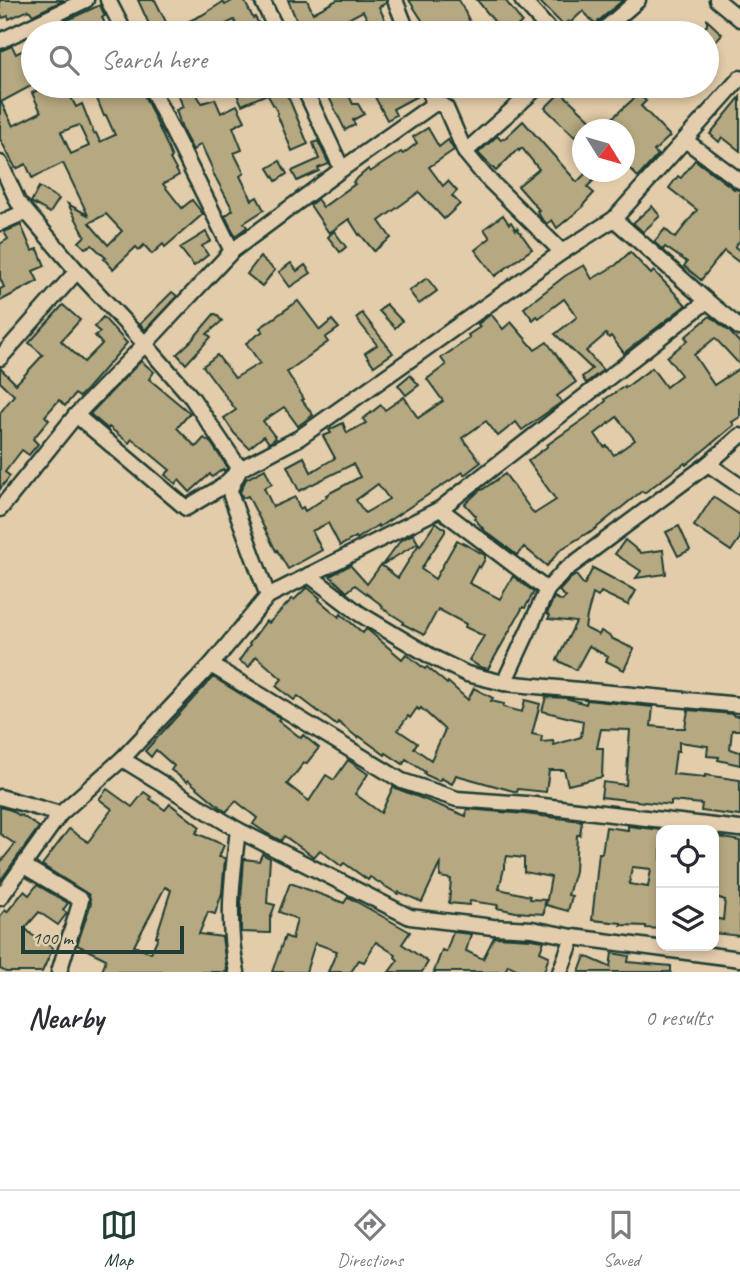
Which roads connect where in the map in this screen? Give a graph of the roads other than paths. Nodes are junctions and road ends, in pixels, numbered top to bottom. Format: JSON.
{"nodes":[{"id":1,"x":86,"y":0,"type":"edge"},
{"id":2,"x":108,"y":0,"type":"edge"},
{"id":3,"x":262,"y":0,"type":"edge"},
{"id":4,"x":395,"y":0,"type":"edge"},
{"id":5,"x":522,"y":0,"type":"edge"},
{"id":6,"x":638,"y":0,"type":"edge"},
{"id":7,"x":717,"y":0,"type":"edge"},
{"id":8,"x":740,"y":19,"type":"edge"},
{"id":9,"x":42,"y":21,"type":"edge"},
{"id":10,"x":119,"y":21,"type":"edge"},
{"id":11,"x":272,"y":21,"type":"edge"},
{"id":12,"x":403,"y":21,"type":"edge"},
{"id":13,"x":540,"y":21,"type":"edge"},
{"id":14,"x":614,"y":21,"type":"edge"},
{"id":15,"x":21,"y":31,"type":"edge"},
{"id":16,"x":0,"y":41,"type":"edge"},
{"id":17,"x":740,"y":78,"type":"edge"},
{"id":18,"x":156,"y":98,"type":"edge"},
{"id":19,"x":309,"y":98,"type":"edge"},
{"id":20,"x":432,"y":98,"type":"edge"},
{"id":21,"x":526,"y":98,"type":"edge"},
{"id":22,"x":434,"y":104,"type":"junction"},
{"id":23,"x":685,"y":140,"type":"junction"},
{"id":24,"x":465,"y":152,"type":"junction"},
{"id":25,"x":0,"y":163,"type":"edge"},
{"id":26,"x":342,"y":169,"type":"junction"},
{"id":27,"x":740,"y":181,"type":"edge"},
{"id":28,"x":25,"y":212,"type":"junction"},
{"id":29,"x":614,"y":219,"type":"junction"},
{"id":30,"x":0,"y":223,"type":"edge"},
{"id":31,"x":232,"y":251,"type":"junction"},
{"id":32,"x":562,"y":252,"type":"junction"},
{"id":33,"x":77,"y":271,"type":"junction"},
{"id":34,"x":707,"y":301,"type":"junction"},
{"id":35,"x":740,"y":328,"type":"edge"},
{"id":36,"x":145,"y":344,"type":"junction"},
{"id":37,"x":0,"y":358,"type":"edge"},
{"id":38,"x":76,"y":415,"type":"junction"},
{"id":39,"x":740,"y":436,"type":"edge"},
{"id":40,"x":708,"y":464,"type":"junction"},
{"id":41,"x":240,"y":469,"type":"junction"},
{"id":42,"x":740,"y":486,"type":"edge"},
{"id":43,"x":0,"y":509,"type":"edge"},
{"id":44,"x":440,"y":509,"type":"junction"},
{"id":45,"x":309,"y":575,"type":"junction"},
{"id":46,"x":547,"y":590,"type":"junction"},
{"id":47,"x":268,"y":596,"type":"junction"},
{"id":48,"x":211,"y":666,"type":"junction"},
{"id":49,"x":504,"y":682,"type":"junction"},
{"id":50,"x":740,"y":705,"type":"edge"},
{"id":51,"x":122,"y":759,"type":"junction"},
{"id":52,"x":0,"y":797,"type":"edge"},
{"id":53,"x":60,"y":814,"type":"junction"},
{"id":54,"x":740,"y":829,"type":"edge"},
{"id":55,"x":238,"y":830,"type":"junction"},
{"id":56,"x":24,"y":866,"type":"junction"},
{"id":57,"x":0,"y":898,"type":"edge"},
{"id":58,"x":573,"y":937,"type":"junction"},
{"id":59,"x":740,"y":959,"type":"edge"},
{"id":60,"x":59,"y":972,"type":"edge"},
{"id":61,"x":237,"y":972,"type":"edge"},
{"id":62,"x":560,"y":972,"type":"edge"}],
"edges":[{"from":1,"to":9,"type":"street"},
{"from":2,"to":10,"type":"street"},
{"from":3,"to":11,"type":"street"},
{"from":4,"to":12,"type":"street"},
{"from":5,"to":13,"type":"street"},
{"from":6,"to":14,"type":"street"},
{"from":7,"to":8,"type":"street"},
{"from":15,"to":16,"type":"street"},
{"from":17,"to":23,"type":"street"},
{"from":18,"to":31,"type":"street"},
{"from":19,"to":26,"type":"street"},
{"from":20,"to":22,"type":"street"},
{"from":21,"to":24,"type":"street"},
{"from":22,"to":24,"type":"street"},
{"from":22,"to":26,"type":"street"},
{"from":23,"to":27,"type":"street"},
{"from":23,"to":29,"type":"street"},
{"from":24,"to":32,"type":"street"},
{"from":25,"to":28,"type":"street"},
{"from":26,"to":31,"type":"street"},
{"from":28,"to":30,"type":"street"},
{"from":28,"to":33,"type":"street"},
{"from":29,"to":32,"type":"street"},
{"from":29,"to":34,"type":"street"},
{"from":31,"to":36,"type":"street"},
{"from":32,"to":41,"type":"street"},
{"from":33,"to":36,"type":"street"},
{"from":33,"to":37,"type":"street"},
{"from":34,"to":35,"type":"street"},
{"from":34,"to":44,"type":"street"},
{"from":36,"to":38,"type":"street"},
{"from":36,"to":41,"type":"street"},
{"from":38,"to":41,"type":"street"},
{"from":38,"to":43,"type":"street"},
{"from":39,"to":40,"type":"street"},
{"from":40,"to":42,"type":"street"},
{"from":40,"to":46,"type":"street"},
{"from":41,"to":47,"type":"street"},
{"from":44,"to":45,"type":"street"},
{"from":44,"to":46,"type":"street"},
{"from":45,"to":47,"type":"street"},
{"from":45,"to":49,"type":"street"},
{"from":46,"to":49,"type":"street"},
{"from":47,"to":48,"type":"street"},
{"from":48,"to":51,"type":"street"},
{"from":48,"to":54,"type":"street"},
{"from":49,"to":50,"type":"street"},
{"from":51,"to":53,"type":"street"},
{"from":51,"to":55,"type":"street"},
{"from":52,"to":53,"type":"street"},
{"from":53,"to":56,"type":"street"},
{"from":55,"to":58,"type":"street"},
{"from":55,"to":61,"type":"street"},
{"from":56,"to":57,"type":"street"},
{"from":56,"to":60,"type":"street"},
{"from":58,"to":59,"type":"street"},
{"from":58,"to":62,"type":"street"}]}
